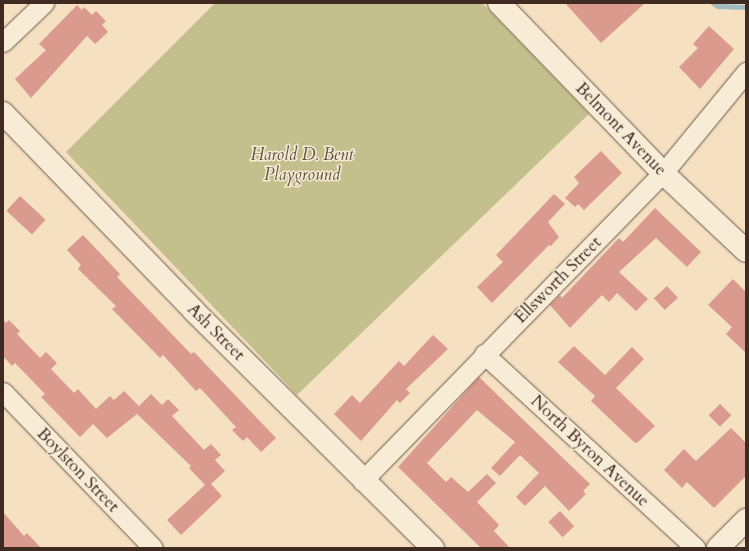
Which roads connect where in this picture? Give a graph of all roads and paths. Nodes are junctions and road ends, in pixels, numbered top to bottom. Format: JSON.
{"nodes":[{"id":1,"x":44,"y":3,"type":"edge"},
{"id":2,"x":499,"y":3,"type":"edge"},
{"id":3,"x":3,"y":42,"type":"edge"},
{"id":4,"x":746,"y":72,"type":"edge"},
{"id":5,"x":3,"y":113,"type":"edge"},
{"id":6,"x":663,"y":173,"type":"junction"},
{"id":7,"x":746,"y":251,"type":"edge"},
{"id":8,"x":484,"y":354,"type":"junction"},
{"id":9,"x":3,"y":392,"type":"edge"},
{"id":10,"x":362,"y":481,"type":"junction"},
{"id":11,"x":746,"y":520,"type":"edge"},
{"id":12,"x":153,"y":548,"type":"edge"},
{"id":13,"x":433,"y":548,"type":"edge"},
{"id":14,"x":696,"y":548,"type":"edge"},
{"id":15,"x":718,"y":548,"type":"edge"}],
"edges":[{"from":1,"to":3,"type":"street"},
{"from":2,"to":6,"type":"street","name":"Belmont Avenue"},
{"from":4,"to":6,"type":"street","name":"Ellsworth Street"},
{"from":5,"to":10,"type":"street","name":"Ash Street"},
{"from":6,"to":7,"type":"street","name":"Belmont Avenue"},
{"from":6,"to":8,"type":"street","name":"Ellsworth Street"},
{"from":8,"to":10,"type":"street","name":"Ellsworth Street"},
{"from":8,"to":14,"type":"street","name":"North Byron Avenue"},
{"from":9,"to":12,"type":"street","name":"Boylston Street"},
{"from":10,"to":13,"type":"street","name":"Ash Street"},
{"from":11,"to":15,"type":"street"}]}
